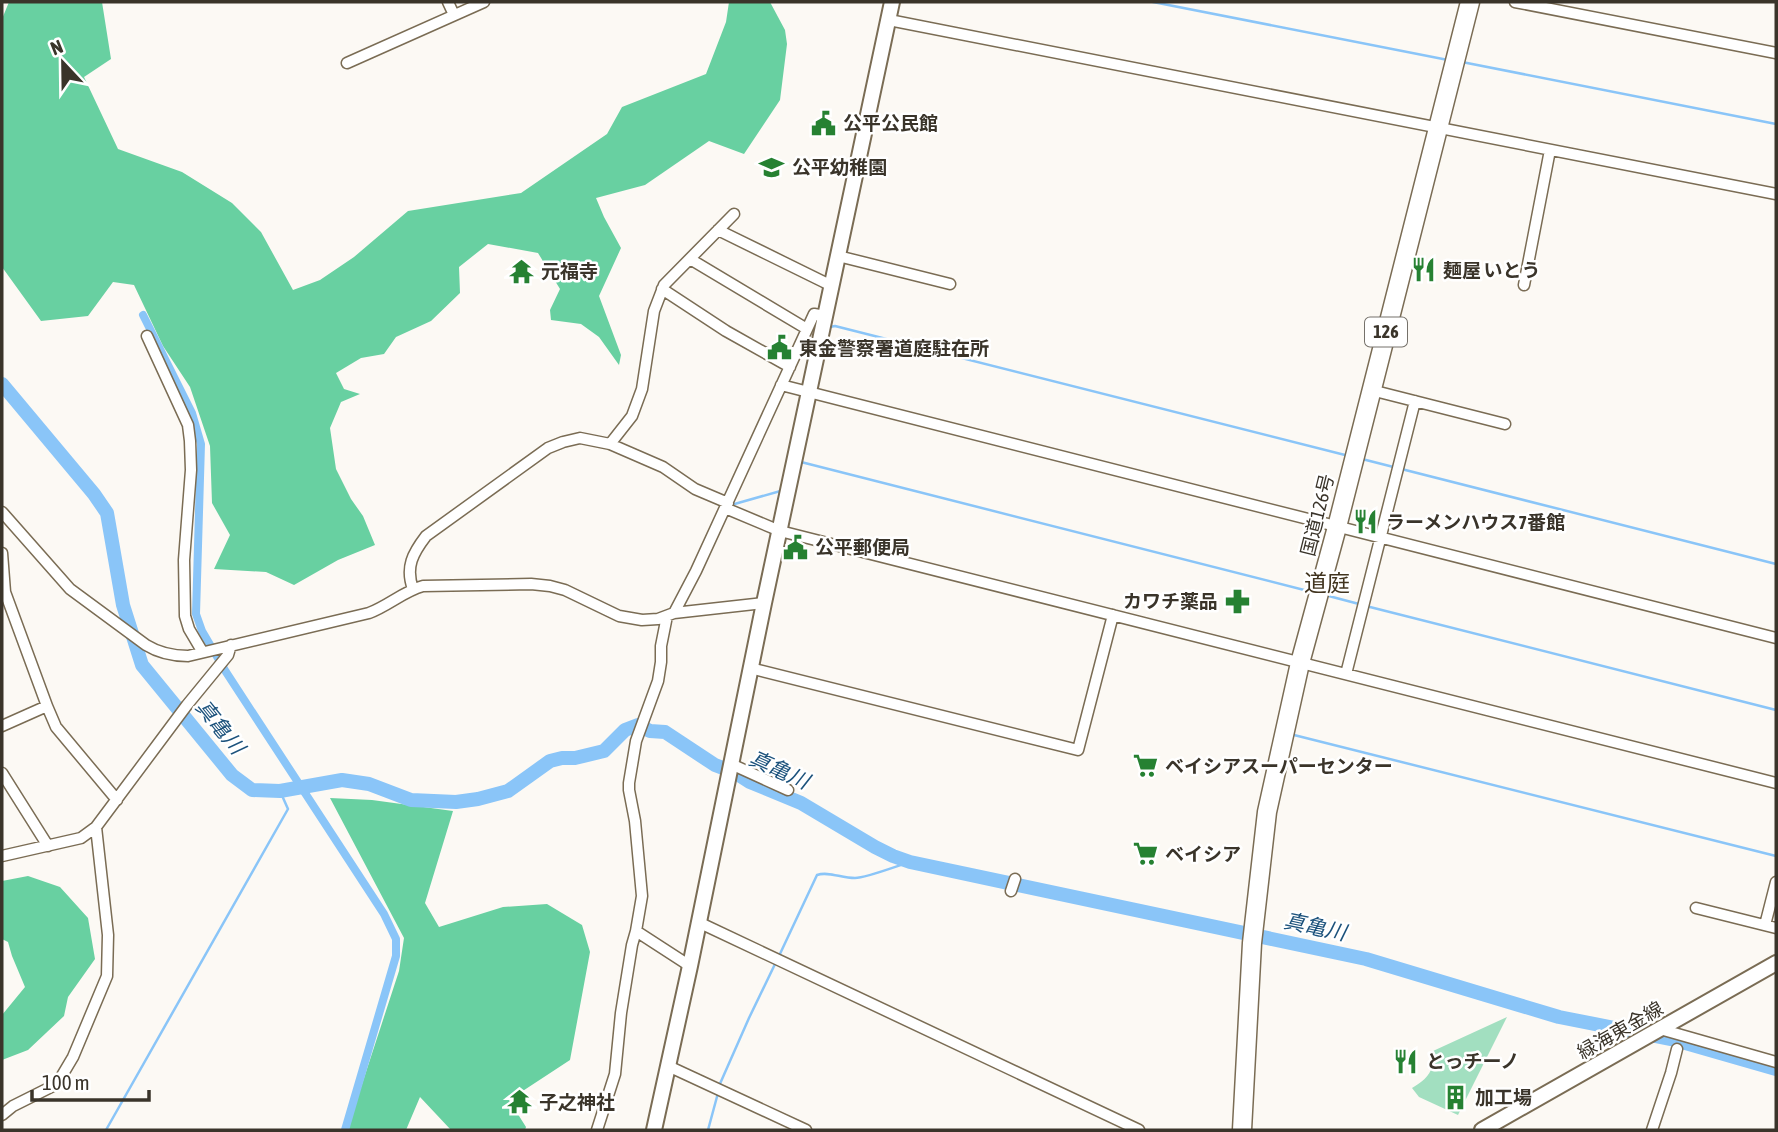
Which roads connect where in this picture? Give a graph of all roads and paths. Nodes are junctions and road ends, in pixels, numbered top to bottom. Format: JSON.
{"nodes":[{"id":1,"x":448,"y":2,"type":"edge"},
{"id":2,"x":484,"y":2,"type":"edge"},
{"id":3,"x":892,"y":2,"type":"edge"},
{"id":4,"x":1470,"y":2,"type":"edge"},
{"id":5,"x":1515,"y":2,"type":"edge"},
{"id":6,"x":454,"y":15,"type":"junction"},
{"id":7,"x":889,"y":20,"type":"junction"},
{"id":8,"x":1776,"y":53,"type":"edge"},
{"id":9,"x":347,"y":63,"type":"dead end"},
{"id":10,"x":1439,"y":128,"type":"junction"},
{"id":11,"x":1550,"y":150,"type":"junction"},
{"id":12,"x":1776,"y":194,"type":"edge"},
{"id":13,"x":734,"y":214,"type":"dead end"},
{"id":14,"x":718,"y":230,"type":"junction"},
{"id":15,"x":838,"y":257,"type":"junction"},
{"id":16,"x":690,"y":259,"type":"junction"},
{"id":17,"x":950,"y":284,"type":"dead end"},
{"id":18,"x":1524,"y":285,"type":"dead end"},
{"id":19,"x":832,"y":286,"type":"junction"},
{"id":20,"x":662,"y":289,"type":"junction"},
{"id":21,"x":825,"y":316,"type":"junction"},
{"id":22,"x":807,"y":329,"type":"junction"},
{"id":23,"x":147,"y":337,"type":"dead end"},
{"id":24,"x":790,"y":368,"type":"junction"},
{"id":25,"x":782,"y":385,"type":"junction"},
{"id":26,"x":1371,"y":390,"type":"junction"},
{"id":27,"x":809,"y":393,"type":"junction"},
{"id":28,"x":1415,"y":401,"type":"junction"},
{"id":29,"x":1505,"y":424,"type":"dead end"},
{"id":30,"x":610,"y":444,"type":"junction"},
{"id":31,"x":726,"y":506,"type":"junction"},
{"id":32,"x":2,"y":512,"type":"edge"},
{"id":33,"x":1337,"y":527,"type":"junction"},
{"id":34,"x":780,"y":531,"type":"junction"},
{"id":35,"x":1380,"y":538,"type":"junction"},
{"id":36,"x":2,"y":553,"type":"edge"},
{"id":37,"x":413,"y":589,"type":"junction"},
{"id":38,"x":4,"y":593,"type":"edge"},
{"id":39,"x":764,"y":603,"type":"junction"},
{"id":40,"x":671,"y":615,"type":"junction"},
{"id":41,"x":1113,"y":615,"type":"junction"},
{"id":42,"x":1776,"y":638,"type":"edge"},
{"id":43,"x":231,"y":645,"type":"junction"},
{"id":44,"x":202,"y":651,"type":"junction"},
{"id":45,"x":1300,"y":663,"type":"junction"},
{"id":46,"x":750,"y":668,"type":"junction"},
{"id":47,"x":1346,"y":674,"type":"junction"},
{"id":48,"x":47,"y":706,"type":"junction"},
{"id":49,"x":2,"y":726,"type":"edge"},
{"id":50,"x":731,"y":764,"type":"junction"},
{"id":51,"x":2,"y":773,"type":"edge"},
{"id":52,"x":1776,"y":783,"type":"edge"},
{"id":53,"x":788,"y":790,"type":"dead end"},
{"id":54,"x":117,"y":800,"type":"junction"},
{"id":55,"x":96,"y":827,"type":"junction"},
{"id":56,"x":48,"y":846,"type":"junction"},
{"id":57,"x":2,"y":856,"type":"edge"},
{"id":58,"x":1014,"y":879,"type":"dead end"},
{"id":59,"x":1776,"y":882,"type":"edge"},
{"id":60,"x":1011,"y":891,"type":"dead end"},
{"id":61,"x":1696,"y":908,"type":"dead end"},
{"id":62,"x":698,"y":922,"type":"junction"},
{"id":63,"x":1765,"y":925,"type":"junction"},
{"id":64,"x":1776,"y":928,"type":"edge"},
{"id":65,"x":636,"y":931,"type":"junction"},
{"id":66,"x":1776,"y":963,"type":"edge"},
{"id":67,"x":690,"y":966,"type":"junction"},
{"id":68,"x":1660,"y":1029,"type":"junction"},
{"id":69,"x":1677,"y":1049,"type":"dead end"},
{"id":70,"x":1776,"y":1062,"type":"edge"},
{"id":71,"x":668,"y":1066,"type":"junction"},
{"id":72,"x":2,"y":1115,"type":"edge"},
{"id":73,"x":597,"y":1130,"type":"edge"},
{"id":74,"x":654,"y":1130,"type":"edge"},
{"id":75,"x":806,"y":1130,"type":"edge"},
{"id":76,"x":1139,"y":1130,"type":"edge"},
{"id":77,"x":1241,"y":1130,"type":"edge"},
{"id":78,"x":1482,"y":1130,"type":"edge"},
{"id":79,"x":1653,"y":1130,"type":"edge"}],
"edges":[{"from":1,"to":6,"type":"street"},
{"from":2,"to":6,"type":"street"},
{"from":3,"to":7,"type":"street"},
{"from":4,"to":10,"type":"highway","name":"国道126号","number":"126"},
{"from":5,"to":8,"type":"street"},
{"from":6,"to":9,"type":"street"},
{"from":7,"to":10,"type":"street"},
{"from":7,"to":15,"type":"street"},
{"from":10,"to":11,"type":"street"},
{"from":10,"to":26,"type":"highway","name":"国道126号","number":"126"},
{"from":11,"to":12,"type":"street"},
{"from":11,"to":18,"type":"street"},
{"from":13,"to":14,"type":"street"},
{"from":14,"to":16,"type":"street"},
{"from":14,"to":19,"type":"street"},
{"from":15,"to":17,"type":"street"},
{"from":15,"to":19,"type":"street"},
{"from":16,"to":20,"type":"street"},
{"from":16,"to":22,"type":"street"},
{"from":19,"to":21,"type":"street"},
{"from":20,"to":24,"type":"street"},
{"from":20,"to":30,"type":"street"},
{"from":21,"to":22,"type":"street"},
{"from":21,"to":27,"type":"street"},
{"from":22,"to":24,"type":"street"},
{"from":23,"to":44,"type":"street"},
{"from":24,"to":25,"type":"street"},
{"from":25,"to":27,"type":"street"},
{"from":25,"to":31,"type":"street"},
{"from":26,"to":28,"type":"street"},
{"from":26,"to":33,"type":"highway","name":"国道126号","number":"126"},
{"from":27,"to":33,"type":"street"},
{"from":27,"to":34,"type":"street"},
{"from":28,"to":29,"type":"street"},
{"from":28,"to":35,"type":"street"},
{"from":30,"to":31,"type":"street"},
{"from":30,"to":37,"type":"street"},
{"from":31,"to":34,"type":"street"},
{"from":31,"to":40,"type":"street"},
{"from":32,"to":44,"type":"street"},
{"from":33,"to":35,"type":"street"},
{"from":33,"to":45,"type":"highway","name":"国道126号","number":"126"},
{"from":34,"to":39,"type":"street"},
{"from":34,"to":41,"type":"street"},
{"from":35,"to":42,"type":"street"},
{"from":35,"to":47,"type":"street"},
{"from":36,"to":38,"type":"street"},
{"from":37,"to":40,"type":"street"},
{"from":37,"to":43,"type":"street"},
{"from":38,"to":48,"type":"street"},
{"from":39,"to":40,"type":"street"},
{"from":39,"to":46,"type":"street"},
{"from":40,"to":65,"type":"street"},
{"from":41,"to":45,"type":"street"},
{"from":41,"to":46,"type":"street"},
{"from":43,"to":44,"type":"street"},
{"from":43,"to":54,"type":"street"},
{"from":45,"to":47,"type":"street"},
{"from":45,"to":77,"type":"highway","name":"国道126号","number":"126"},
{"from":46,"to":50,"type":"street"},
{"from":47,"to":52,"type":"street"},
{"from":48,"to":49,"type":"street"},
{"from":48,"to":54,"type":"street"},
{"from":50,"to":53,"type":"street"},
{"from":50,"to":62,"type":"street"},
{"from":51,"to":56,"type":"street"},
{"from":54,"to":55,"type":"street"},
{"from":55,"to":56,"type":"street"},
{"from":55,"to":72,"type":"street"},
{"from":56,"to":57,"type":"street"},
{"from":58,"to":60,"type":"street"},
{"from":59,"to":63,"type":"street"},
{"from":61,"to":63,"type":"street"},
{"from":62,"to":67,"type":"street"},
{"from":62,"to":76,"type":"street"},
{"from":63,"to":64,"type":"street"},
{"from":65,"to":67,"type":"street"},
{"from":65,"to":73,"type":"street"},
{"from":66,"to":68,"type":"street","name":"緑海東金線"},
{"from":67,"to":71,"type":"street"},
{"from":68,"to":70,"type":"street"},
{"from":68,"to":78,"type":"street","name":"緑海東金線"},
{"from":69,"to":79,"type":"street"},
{"from":71,"to":74,"type":"street"},
{"from":71,"to":75,"type":"street"}]}
